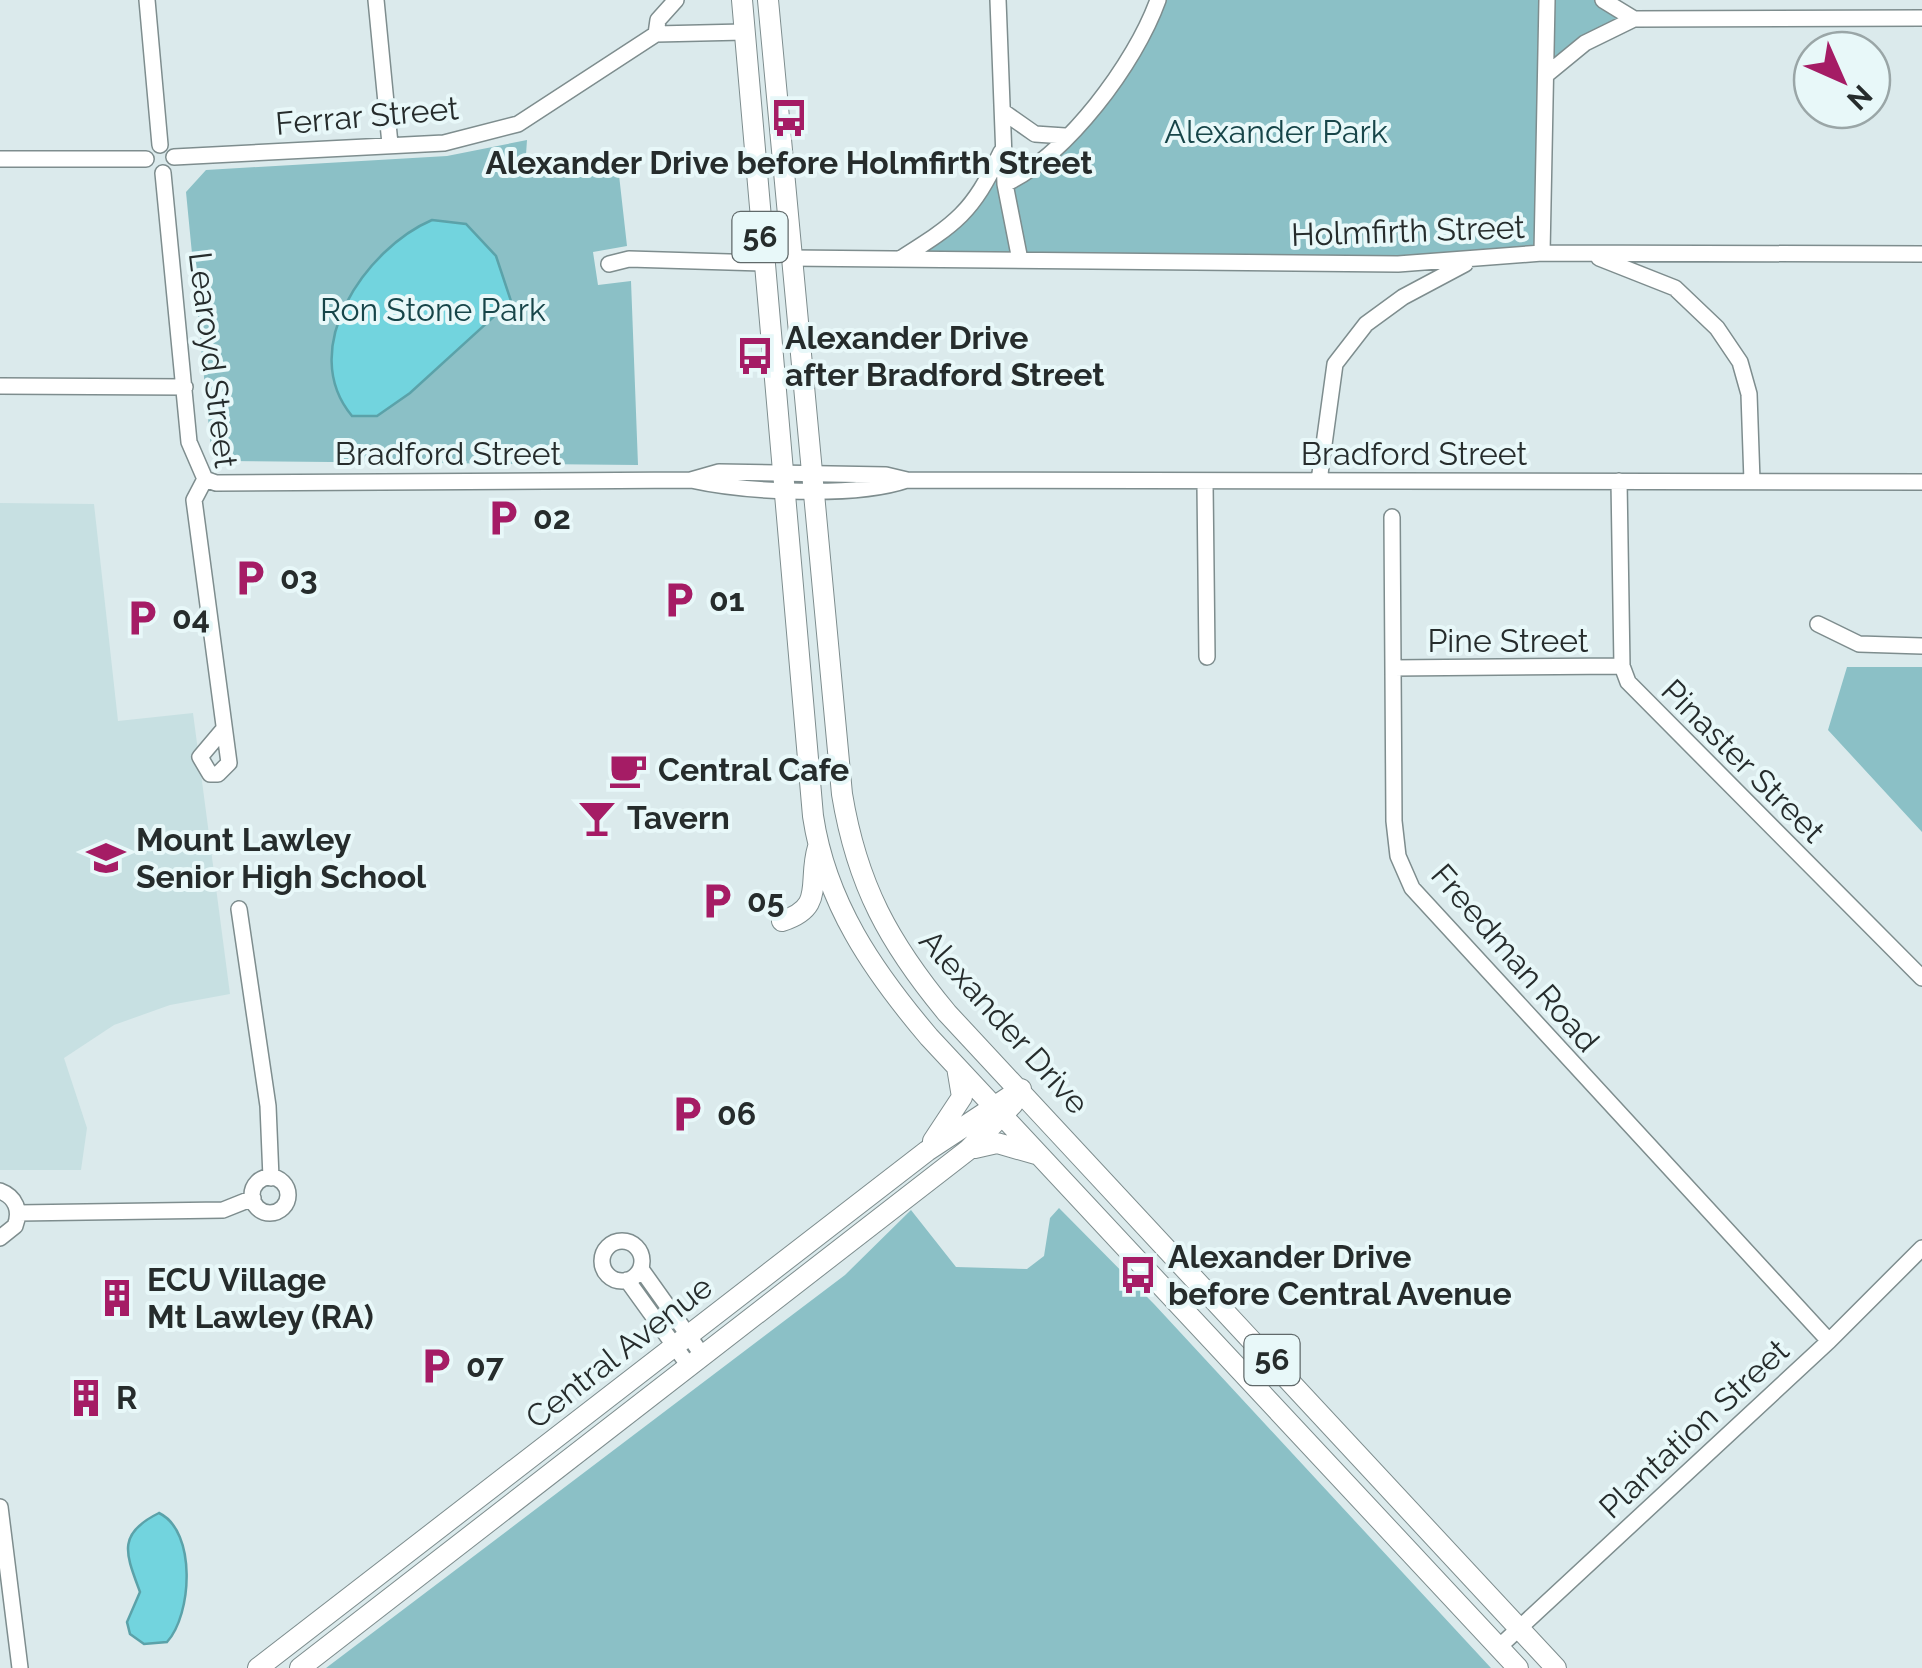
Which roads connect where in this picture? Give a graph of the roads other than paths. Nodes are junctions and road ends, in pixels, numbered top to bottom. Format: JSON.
{"nodes":[{"id":1,"x":147,"y":0,"type":"edge"},
{"id":2,"x":376,"y":0,"type":"edge"},
{"id":3,"x":676,"y":0,"type":"edge"},
{"id":4,"x":742,"y":0,"type":"edge"},
{"id":5,"x":768,"y":0,"type":"edge"},
{"id":6,"x":998,"y":0,"type":"edge"},
{"id":7,"x":1158,"y":0,"type":"edge"},
{"id":8,"x":1547,"y":0,"type":"edge"},
{"id":9,"x":1603,"y":0,"type":"edge"},
{"id":10,"x":1634,"y":18,"type":"junction"},
{"id":11,"x":1922,"y":18,"type":"edge"},
{"id":12,"x":744,"y":32,"type":"junction"},
{"id":13,"x":656,"y":34,"type":"junction"},
{"id":14,"x":1546,"y":75,"type":"junction"},
{"id":15,"x":1005,"y":113,"type":"junction"},
{"id":16,"x":1065,"y":136,"type":"junction"},
{"id":17,"x":390,"y":144,"type":"junction"},
{"id":18,"x":160,"y":145,"type":"junction"},
{"id":19,"x":1003,"y":148,"type":"junction"},
{"id":20,"x":174,"y":157,"type":"junction"},
{"id":21,"x":0,"y":158,"type":"edge"},
{"id":22,"x":146,"y":159,"type":"junction"},
{"id":23,"x":163,"y":173,"type":"junction"},
{"id":24,"x":1005,"y":184,"type":"junction"},
{"id":25,"x":1542,"y":253,"type":"junction"},
{"id":26,"x":1680,"y":254,"type":"junction"},
{"id":27,"x":1922,"y":254,"type":"edge"},
{"id":28,"x":1591,"y":255,"type":"junction"},
{"id":29,"x":790,"y":258,"type":"junction"},
{"id":30,"x":1020,"y":260,"type":"junction"},
{"id":31,"x":1473,"y":260,"type":"junction"},
{"id":32,"x":897,"y":261,"type":"junction"},
{"id":33,"x":762,"y":263,"type":"junction"},
{"id":34,"x":609,"y":264,"type":"dead end"},
{"id":35,"x":1398,"y":264,"type":"junction"},
{"id":36,"x":1675,"y":288,"type":"junction"},
{"id":37,"x":1402,"y":297,"type":"junction"},
{"id":38,"x":0,"y":386,"type":"edge"},
{"id":39,"x":185,"y":387,"type":"junction"},
{"id":40,"x":205,"y":478,"type":"junction"},
{"id":41,"x":1318,"y":480,"type":"junction"},
{"id":42,"x":786,"y":481,"type":"junction"},
{"id":43,"x":1619,"y":481,"type":"junction"},
{"id":44,"x":1752,"y":481,"type":"junction"},
{"id":45,"x":815,"y":482,"type":"junction"},
{"id":46,"x":1922,"y":482,"type":"edge"},
{"id":47,"x":1205,"y":484,"type":"junction"},
{"id":48,"x":1392,"y":517,"type":"dead end"},
{"id":49,"x":1818,"y":624,"type":"dead end"},
{"id":50,"x":1922,"y":646,"type":"edge"},
{"id":51,"x":1207,"y":656,"type":"dead end"},
{"id":52,"x":1622,"y":666,"type":"junction"},
{"id":53,"x":1394,"y":668,"type":"junction"},
{"id":54,"x":222,"y":731,"type":"dead end"},
{"id":55,"x":818,"y":847,"type":"junction"},
{"id":56,"x":238,"y":909,"type":"dead end"},
{"id":57,"x":782,"y":921,"type":"dead end"},
{"id":58,"x":1922,"y":978,"type":"edge"},
{"id":59,"x":958,"y":1067,"type":"junction"},
{"id":60,"x":1022,"y":1090,"type":"junction"},
{"id":61,"x":999,"y":1110,"type":"junction"},
{"id":62,"x":968,"y":1150,"type":"junction"},
{"id":63,"x":927,"y":1151,"type":"junction"},
{"id":64,"x":1045,"y":1158,"type":"junction"},
{"id":65,"x":272,"y":1178,"type":"junction"},
{"id":66,"x":0,"y":1191,"type":"edge"},
{"id":67,"x":253,"y":1198,"type":"junction"},
{"id":68,"x":18,"y":1213,"type":"junction"},
{"id":69,"x":0,"y":1238,"type":"edge"},
{"id":70,"x":1922,"y":1248,"type":"edge"},
{"id":71,"x":641,"y":1269,"type":"junction"},
{"id":72,"x":627,"y":1280,"type":"junction"},
{"id":73,"x":681,"y":1341,"type":"junction"},
{"id":74,"x":1829,"y":1341,"type":"junction"},
{"id":75,"x":696,"y":1361,"type":"junction"},
{"id":76,"x":0,"y":1506,"type":"edge"},
{"id":77,"x":1521,"y":1628,"type":"junction"},
{"id":78,"x":1500,"y":1646,"type":"junction"},
{"id":79,"x":20,"y":1668,"type":"edge"},
{"id":80,"x":258,"y":1668,"type":"edge"},
{"id":81,"x":300,"y":1668,"type":"edge"},
{"id":82,"x":1518,"y":1668,"type":"edge"},
{"id":83,"x":1556,"y":1668,"type":"edge"}],
"edges":[{"from":1,"to":18,"type":"street"},
{"from":2,"to":17,"type":"street"},
{"from":3,"to":13,"type":"street","name":"Ferrar Street"},
{"from":4,"to":12,"type":"main road","name":"Alexander Drive","number":"56"},
{"from":5,"to":29,"type":"main road","name":"Alexander Drive","number":"56"},
{"from":6,"to":15,"type":"street"},
{"from":7,"to":16,"type":"street"},
{"from":8,"to":14,"type":"street"},
{"from":9,"to":10,"type":"street"},
{"from":10,"to":11,"type":"street"},
{"from":10,"to":14,"type":"street"},
{"from":12,"to":13,"type":"street"},
{"from":12,"to":33,"type":"main road","name":"Alexander Drive","number":"56"},
{"from":13,"to":17,"type":"street","name":"Ferrar Street"},
{"from":14,"to":25,"type":"street"},
{"from":15,"to":16,"type":"street"},
{"from":15,"to":19,"type":"street"},
{"from":16,"to":24,"type":"street"},
{"from":17,"to":20,"type":"street","name":"Ferrar Street"},
{"from":18,"to":20,"type":"street"},
{"from":18,"to":22,"type":"street"},
{"from":19,"to":24,"type":"street"},
{"from":19,"to":32,"type":"street"},
{"from":20,"to":23,"type":"street"},
{"from":21,"to":22,"type":"street"},
{"from":22,"to":23,"type":"street"},
{"from":23,"to":39,"type":"street","name":"Learoyd Street"},
{"from":24,"to":30,"type":"street"},
{"from":25,"to":28,"type":"street","name":"Holmfirth Street"},
{"from":25,"to":31,"type":"street","name":"Holmfirth Street"},
{"from":26,"to":27,"type":"street","name":"Holmfirth Street"},
{"from":26,"to":28,"type":"street","name":"Holmfirth Street"},
{"from":26,"to":36,"type":"street"},
{"from":28,"to":36,"type":"street"},
{"from":29,"to":32,"type":"street","name":"Holmfirth Street"},
{"from":29,"to":45,"type":"main road","name":"Alexander Drive","number":"56"},
{"from":30,"to":32,"type":"street","name":"Holmfirth Street"},
{"from":30,"to":35,"type":"street","name":"Holmfirth Street"},
{"from":31,"to":35,"type":"street","name":"Holmfirth Street"},
{"from":31,"to":37,"type":"street"},
{"from":33,"to":34,"type":"street"},
{"from":33,"to":42,"type":"main road","name":"Alexander Drive","number":"56"},
{"from":35,"to":37,"type":"street"},
{"from":36,"to":44,"type":"street"},
{"from":37,"to":41,"type":"street"},
{"from":38,"to":39,"type":"street"},
{"from":39,"to":40,"type":"street","name":"Learoyd Street"},
{"from":40,"to":42,"type":"street","name":"Bradford Street"},
{"from":40,"to":54,"type":"street","name":"Learoyd Street"},
{"from":41,"to":43,"type":"street","name":"Bradford Street"},
{"from":41,"to":47,"type":"street","name":"Bradford Street"},
{"from":42,"to":45,"type":"street","name":"Bradford Street"},
{"from":42,"to":55,"type":"main road","name":"Alexander Drive","number":"56"},
{"from":43,"to":44,"type":"street","name":"Bradford Street"},
{"from":43,"to":52,"type":"street","name":"Pinaster Street"},
{"from":44,"to":46,"type":"street","name":"Bradford Street"},
{"from":45,"to":47,"type":"street","name":"Bradford Street"},
{"from":45,"to":60,"type":"main road","name":"Alexander Drive","number":"56"},
{"from":47,"to":51,"type":"street"},
{"from":48,"to":53,"type":"street","name":"Freedman Road"},
{"from":49,"to":50,"type":"street"},
{"from":52,"to":53,"type":"street","name":"Pine Street"},
{"from":52,"to":58,"type":"street","name":"Pinaster Street"},
{"from":53,"to":74,"type":"street","name":"Freedman Road"},
{"from":55,"to":57,"type":"main road"},
{"from":55,"to":59,"type":"main road","name":"Alexander Drive","number":"56"},
{"from":56,"to":65,"type":"street"},
{"from":59,"to":61,"type":"main road","name":"Alexander Drive","number":"56"},
{"from":59,"to":63,"type":"main road"},
{"from":60,"to":61,"type":"main road","name":"Central Avenue"},
{"from":60,"to":77,"type":"main road","name":"Alexander Drive","number":"56"},
{"from":61,"to":62,"type":"main road","name":"Central Avenue"},
{"from":61,"to":63,"type":"main road","name":"Central Avenue"},
{"from":61,"to":64,"type":"main road","name":"Alexander Drive","number":"56"},
{"from":62,"to":64,"type":"main road"},
{"from":62,"to":75,"type":"main road","name":"Central Avenue"},
{"from":63,"to":73,"type":"main road","name":"Central Avenue"},
{"from":64,"to":78,"type":"main road","name":"Alexander Drive","number":"56"},
{"from":65,"to":67,"type":"street"},
{"from":65,"to":67,"type":"street"},
{"from":66,"to":68,"type":"street"},
{"from":67,"to":68,"type":"street"},
{"from":68,"to":69,"type":"street"},
{"from":70,"to":74,"type":"street","name":"Plantation Street"},
{"from":71,"to":72,"type":"street"},
{"from":71,"to":72,"type":"street"},
{"from":71,"to":73,"type":"street"},
{"from":72,"to":73,"type":"street"},
{"from":73,"to":75,"type":"street"},
{"from":73,"to":80,"type":"main road","name":"Central Avenue"},
{"from":74,"to":77,"type":"street","name":"Plantation Street"},
{"from":75,"to":81,"type":"main road","name":"Central Avenue"},
{"from":76,"to":79,"type":"street"},
{"from":77,"to":78,"type":"street","name":"Plantation Street"},
{"from":77,"to":83,"type":"main road","name":"Alexander Drive","number":"56"},
{"from":78,"to":82,"type":"main road","name":"Alexander Drive","number":"56"}]}
